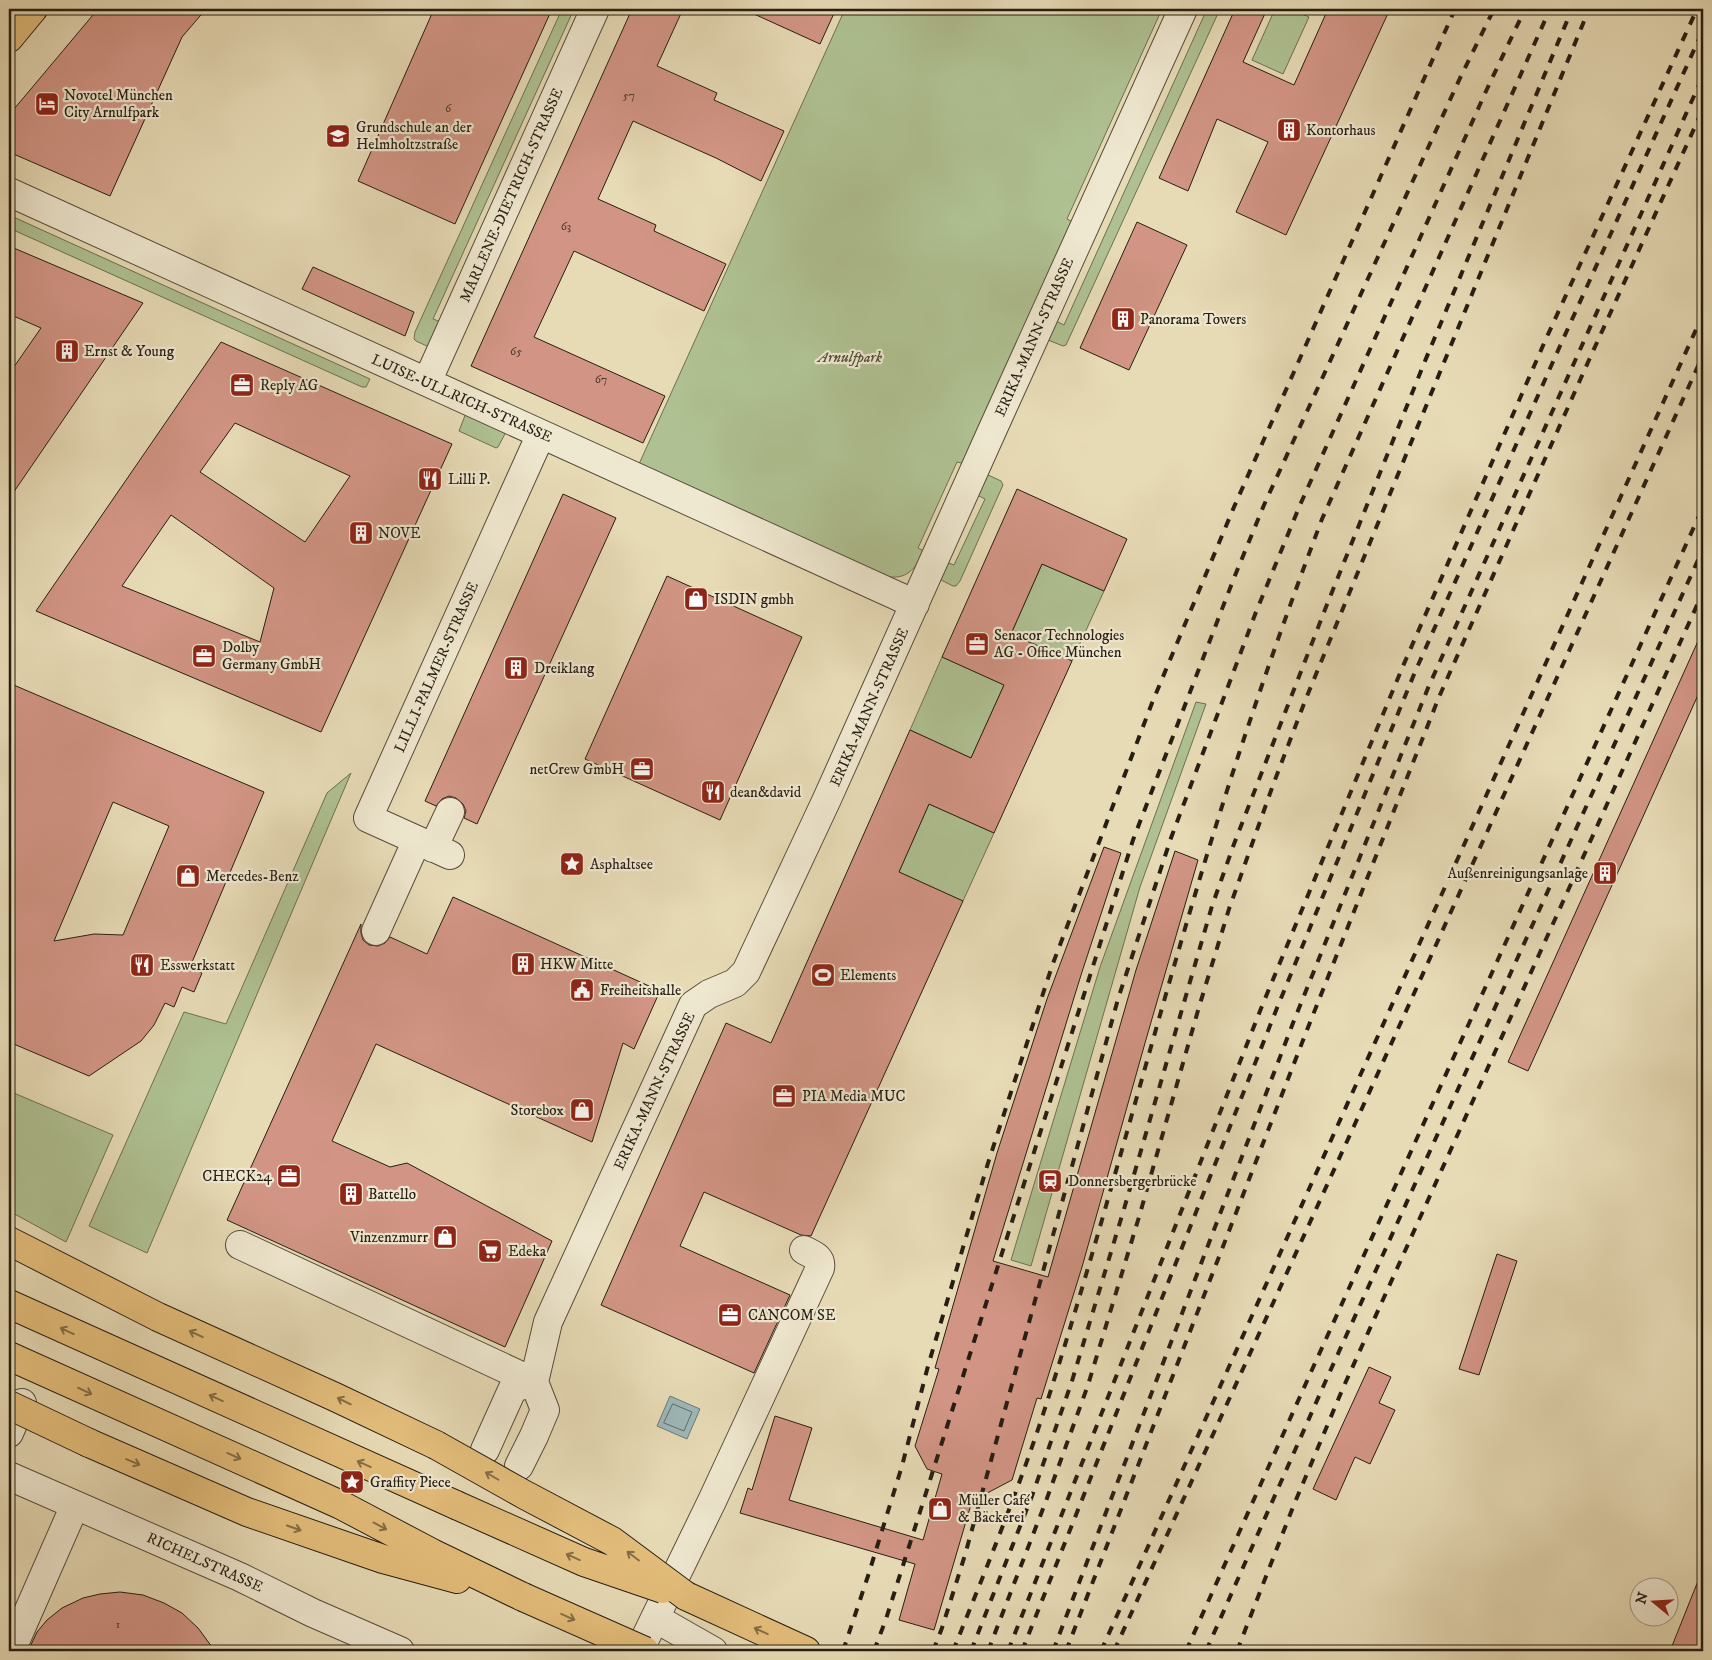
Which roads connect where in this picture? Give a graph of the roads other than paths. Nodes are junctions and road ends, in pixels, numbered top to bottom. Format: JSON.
{"nodes":[{"id":1,"x":33,"y":9,"type":"edge"},
{"id":2,"x":595,"y":9,"type":"edge"},
{"id":3,"x":1183,"y":9,"type":"edge"},
{"id":4,"x":9,"y":38,"type":"edge"},
{"id":5,"x":9,"y":192,"type":"edge"},
{"id":6,"x":427,"y":382,"type":"junction"},
{"id":7,"x":541,"y":434,"type":"junction"},
{"id":8,"x":915,"y":604,"type":"junction"},
{"id":9,"x":450,"y":812,"type":"dead end"},
{"id":10,"x":433,"y":848,"type":"junction"},
{"id":11,"x":376,"y":931,"type":"dead end"},
{"id":12,"x":9,"y":1242,"type":"edge"},
{"id":13,"x":240,"y":1245,"type":"dead end"},
{"id":14,"x":804,"y":1250,"type":"dead end"},
{"id":15,"x":9,"y":1304,"type":"edge"},
{"id":16,"x":9,"y":1356,"type":"edge"},
{"id":17,"x":534,"y":1382,"type":"junction"},
{"id":18,"x":15,"y":1404,"type":"edge"},
{"id":19,"x":9,"y":1433,"type":"edge"},
{"id":20,"x":485,"y":1450,"type":"dead end"},
{"id":21,"x":519,"y":1466,"type":"dead end"},
{"id":22,"x":9,"y":1476,"type":"edge"},
{"id":23,"x":75,"y":1505,"type":"junction"},
{"id":24,"x":686,"y":1596,"type":"junction"},
{"id":25,"x":523,"y":1597,"type":"junction"},
{"id":26,"x":655,"y":1618,"type":"junction"},
{"id":27,"x":11,"y":1651,"type":"edge"},
{"id":28,"x":400,"y":1651,"type":"edge"},
{"id":29,"x":639,"y":1651,"type":"edge"},
{"id":30,"x":645,"y":1651,"type":"edge"},
{"id":31,"x":712,"y":1651,"type":"edge"},
{"id":32,"x":806,"y":1651,"type":"edge"}],
"edges":[{"from":1,"to":4,"type":"main road"},
{"from":2,"to":6,"type":"street","name":"MARLENE-DIETRICH-STRASSE"},
{"from":3,"to":8,"type":"street","name":"ERIKA-MANN-STRASSE"},
{"from":5,"to":6,"type":"street","name":"LUISE-ULLRICH-STRASSE"},
{"from":6,"to":7,"type":"street","name":"LUISE-ULLRICH-STRASSE"},
{"from":7,"to":8,"type":"street","name":"LUISE-ULLRICH-STRASSE"},
{"from":7,"to":10,"type":"street","name":"LILLI-PALMER-STRASSE"},
{"from":8,"to":17,"type":"street","name":"ERIKA-MANN-STRASSE"},
{"from":9,"to":10,"type":"street"},
{"from":10,"to":11,"type":"street"},
{"from":24,"to":12,"type":"main road","one_way":true,"bridge":true},
{"from":13,"to":17,"type":"street"},
{"from":14,"to":26,"type":"street"},
{"from":24,"to":15,"type":"main road","one_way":true,"bridge":true},
{"from":16,"to":25,"type":"main road","one_way":true},
{"from":17,"to":20,"type":"street"},
{"from":17,"to":21,"type":"street"},
{"from":18,"to":19,"type":"street"},
{"from":18,"to":25,"type":"main road","one_way":true,"bridge":true},
{"from":22,"to":23,"type":"street","name":"RICHELSTRASSE"},
{"from":23,"to":27,"type":"street"},
{"from":23,"to":28,"type":"street","name":"RICHELSTRASSE"},
{"from":32,"to":24,"type":"main road","one_way":true},
{"from":25,"to":30,"type":"main road","one_way":true,"bridge":true},
{"from":26,"to":29,"type":"street"},
{"from":26,"to":31,"type":"street"}]}
